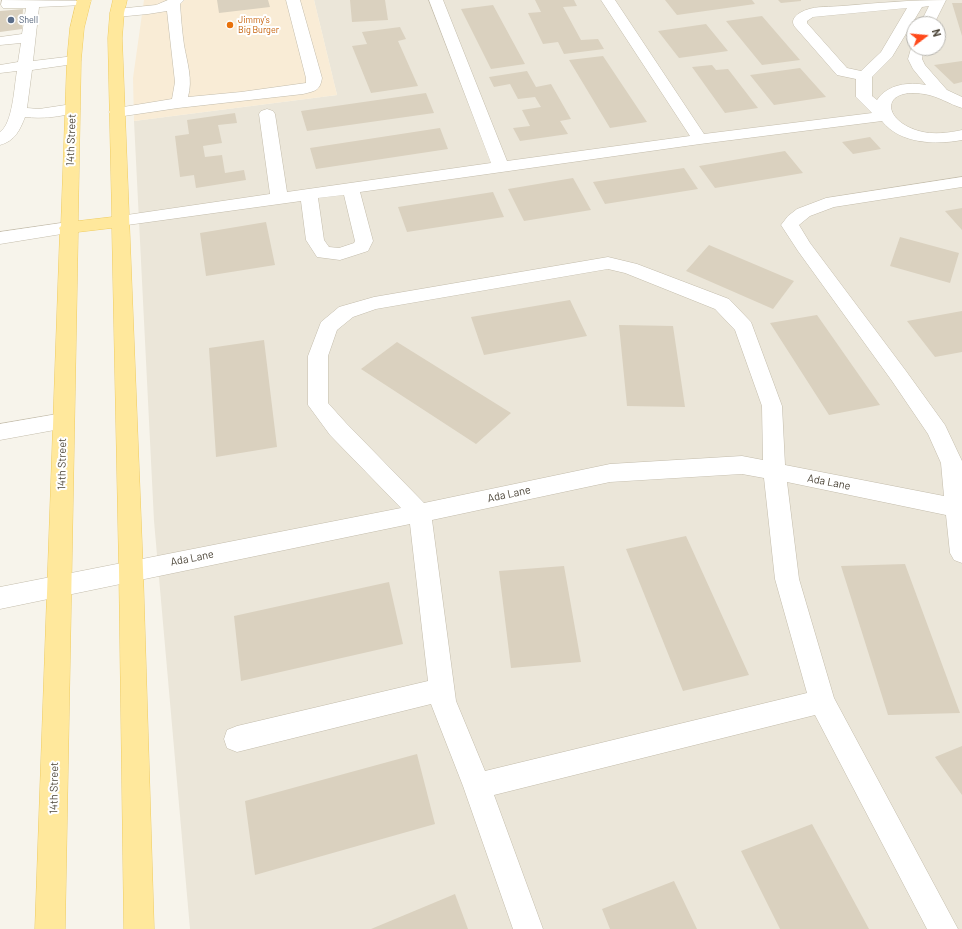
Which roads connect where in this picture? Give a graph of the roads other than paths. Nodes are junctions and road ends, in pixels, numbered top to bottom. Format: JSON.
{"nodes":[{"id":1,"x":84,"y":0,"type":"edge"},
{"id":2,"x":294,"y":0,"type":"edge"},
{"id":3,"x":436,"y":0,"type":"edge"},
{"id":4,"x":608,"y":0,"type":"edge"},
{"id":5,"x":939,"y":0,"type":"edge"},
{"id":6,"x":919,"y":1,"type":"edge"},
{"id":7,"x":175,"y":2,"type":"edge"},
{"id":8,"x":6,"y":4,"type":"edge"},
{"id":9,"x":33,"y":4,"type":"junction"},
{"id":10,"x":119,"y":6,"type":"edge"},
{"id":11,"x":931,"y":16,"type":"edge"},
{"id":12,"x":28,"y":38,"type":"junction"},
{"id":13,"x":0,"y":42,"type":"edge"},
{"id":14,"x":916,"y":56,"type":"edge"},
{"id":15,"x":74,"y":60,"type":"junction"},
{"id":16,"x":26,"y":66,"type":"junction"},
{"id":17,"x":0,"y":69,"type":"edge"},
{"id":18,"x":864,"y":76,"type":"junction"},
{"id":19,"x":942,"y":93,"type":"junction"},
{"id":20,"x":178,"y":103,"type":"junction"},
{"id":21,"x":962,"y":103,"type":"edge"},
{"id":22,"x":72,"y":109,"type":"junction"},
{"id":23,"x":19,"y":111,"type":"junction"},
{"id":24,"x":117,"y":112,"type":"junction"},
{"id":25,"x":267,"y":114,"type":"dead end"},
{"id":26,"x":885,"y":116,"type":"junction"},
{"id":27,"x":962,"y":135,"type":"edge"},
{"id":28,"x":700,"y":139,"type":"junction"},
{"id":29,"x":0,"y":140,"type":"edge"},
{"id":30,"x":500,"y":168,"type":"junction"},
{"id":31,"x":962,"y":182,"type":"edge"},
{"id":32,"x":351,"y":189,"type":"junction"},
{"id":33,"x":308,"y":195,"type":"junction"},
{"id":34,"x":279,"y":199,"type":"junction"},
{"id":35,"x":120,"y":221,"type":"junction"},
{"id":36,"x":68,"y":228,"type":"junction"},
{"id":37,"x":0,"y":238,"type":"edge"},
{"id":38,"x":63,"y":421,"type":"junction"},
{"id":39,"x":0,"y":432,"type":"edge"},
{"id":40,"x":774,"y":471,"type":"junction"},
{"id":41,"x":960,"y":509,"type":"edge"},
{"id":42,"x":420,"y":513,"type":"junction"},
{"id":43,"x":962,"y":553,"type":"edge"},
{"id":44,"x":131,"y":570,"type":"junction"},
{"id":45,"x":59,"y":586,"type":"junction"},
{"id":46,"x":0,"y":598,"type":"edge"},
{"id":47,"x":441,"y":690,"type":"junction"},
{"id":48,"x":822,"y":700,"type":"junction"},
{"id":49,"x":237,"y":739,"type":"dead end"},
{"id":50,"x":477,"y":786,"type":"junction"},
{"id":51,"x":50,"y":929,"type":"edge"},
{"id":52,"x":139,"y":929,"type":"edge"},
{"id":53,"x":528,"y":929,"type":"edge"},
{"id":54,"x":943,"y":929,"type":"edge"}],
"edges":[{"from":1,"to":9,"type":"street"},
{"from":1,"to":15,"type":"main road","name":"14th Street"},
{"from":2,"to":20,"type":"street"},
{"from":3,"to":30,"type":"street"},
{"from":4,"to":28,"type":"street"},
{"from":5,"to":6,"type":"street"},
{"from":5,"to":11,"type":"street"},
{"from":6,"to":18,"type":"street"},
{"from":6,"to":18,"type":"street"},
{"from":7,"to":10,"type":"street"},
{"from":7,"to":20,"type":"street"},
{"from":8,"to":9,"type":"street"},
{"from":9,"to":12,"type":"street"},
{"from":10,"to":24,"type":"main road"},
{"from":12,"to":13,"type":"street"},
{"from":12,"to":16,"type":"street"},
{"from":14,"to":19,"type":"street"},
{"from":15,"to":16,"type":"street"},
{"from":15,"to":22,"type":"main road","name":"14th Street"},
{"from":16,"to":17,"type":"street"},
{"from":16,"to":23,"type":"street"},
{"from":18,"to":26,"type":"street"},
{"from":19,"to":21,"type":"street"},
{"from":19,"to":26,"type":"street"},
{"from":20,"to":24,"type":"street"},
{"from":22,"to":23,"type":"street"},
{"from":22,"to":36,"type":"main road","name":"14th Street"},
{"from":23,"to":29,"type":"street"},
{"from":24,"to":35,"type":"main road"},
{"from":25,"to":34,"type":"street"},
{"from":26,"to":27,"type":"street"},
{"from":26,"to":28,"type":"street"},
{"from":28,"to":30,"type":"street"},
{"from":30,"to":32,"type":"street"},
{"from":31,"to":41,"type":"street"},
{"from":32,"to":33,"type":"street"},
{"from":32,"to":33,"type":"street"},
{"from":33,"to":34,"type":"street"},
{"from":34,"to":35,"type":"street"},
{"from":35,"to":36,"type":"main road"},
{"from":35,"to":44,"type":"main road"},
{"from":36,"to":37,"type":"street"},
{"from":36,"to":38,"type":"main road","name":"14th Street"},
{"from":38,"to":39,"type":"street"},
{"from":38,"to":45,"type":"main road","name":"14th Street"},
{"from":40,"to":41,"type":"street","name":"Ada Lane"},
{"from":40,"to":42,"type":"street","name":"Ada Lane"},
{"from":40,"to":42,"type":"street"},
{"from":40,"to":48,"type":"street"},
{"from":41,"to":43,"type":"street"},
{"from":42,"to":44,"type":"street","name":"Ada Lane"},
{"from":42,"to":47,"type":"street"},
{"from":44,"to":45,"type":"street","name":"Ada Lane"},
{"from":44,"to":52,"type":"main road"},
{"from":45,"to":46,"type":"street","name":"Ada Lane"},
{"from":45,"to":51,"type":"main road","name":"14th Street"},
{"from":47,"to":49,"type":"street"},
{"from":47,"to":50,"type":"street"},
{"from":48,"to":50,"type":"street"},
{"from":48,"to":54,"type":"street"},
{"from":50,"to":53,"type":"street"}]}
